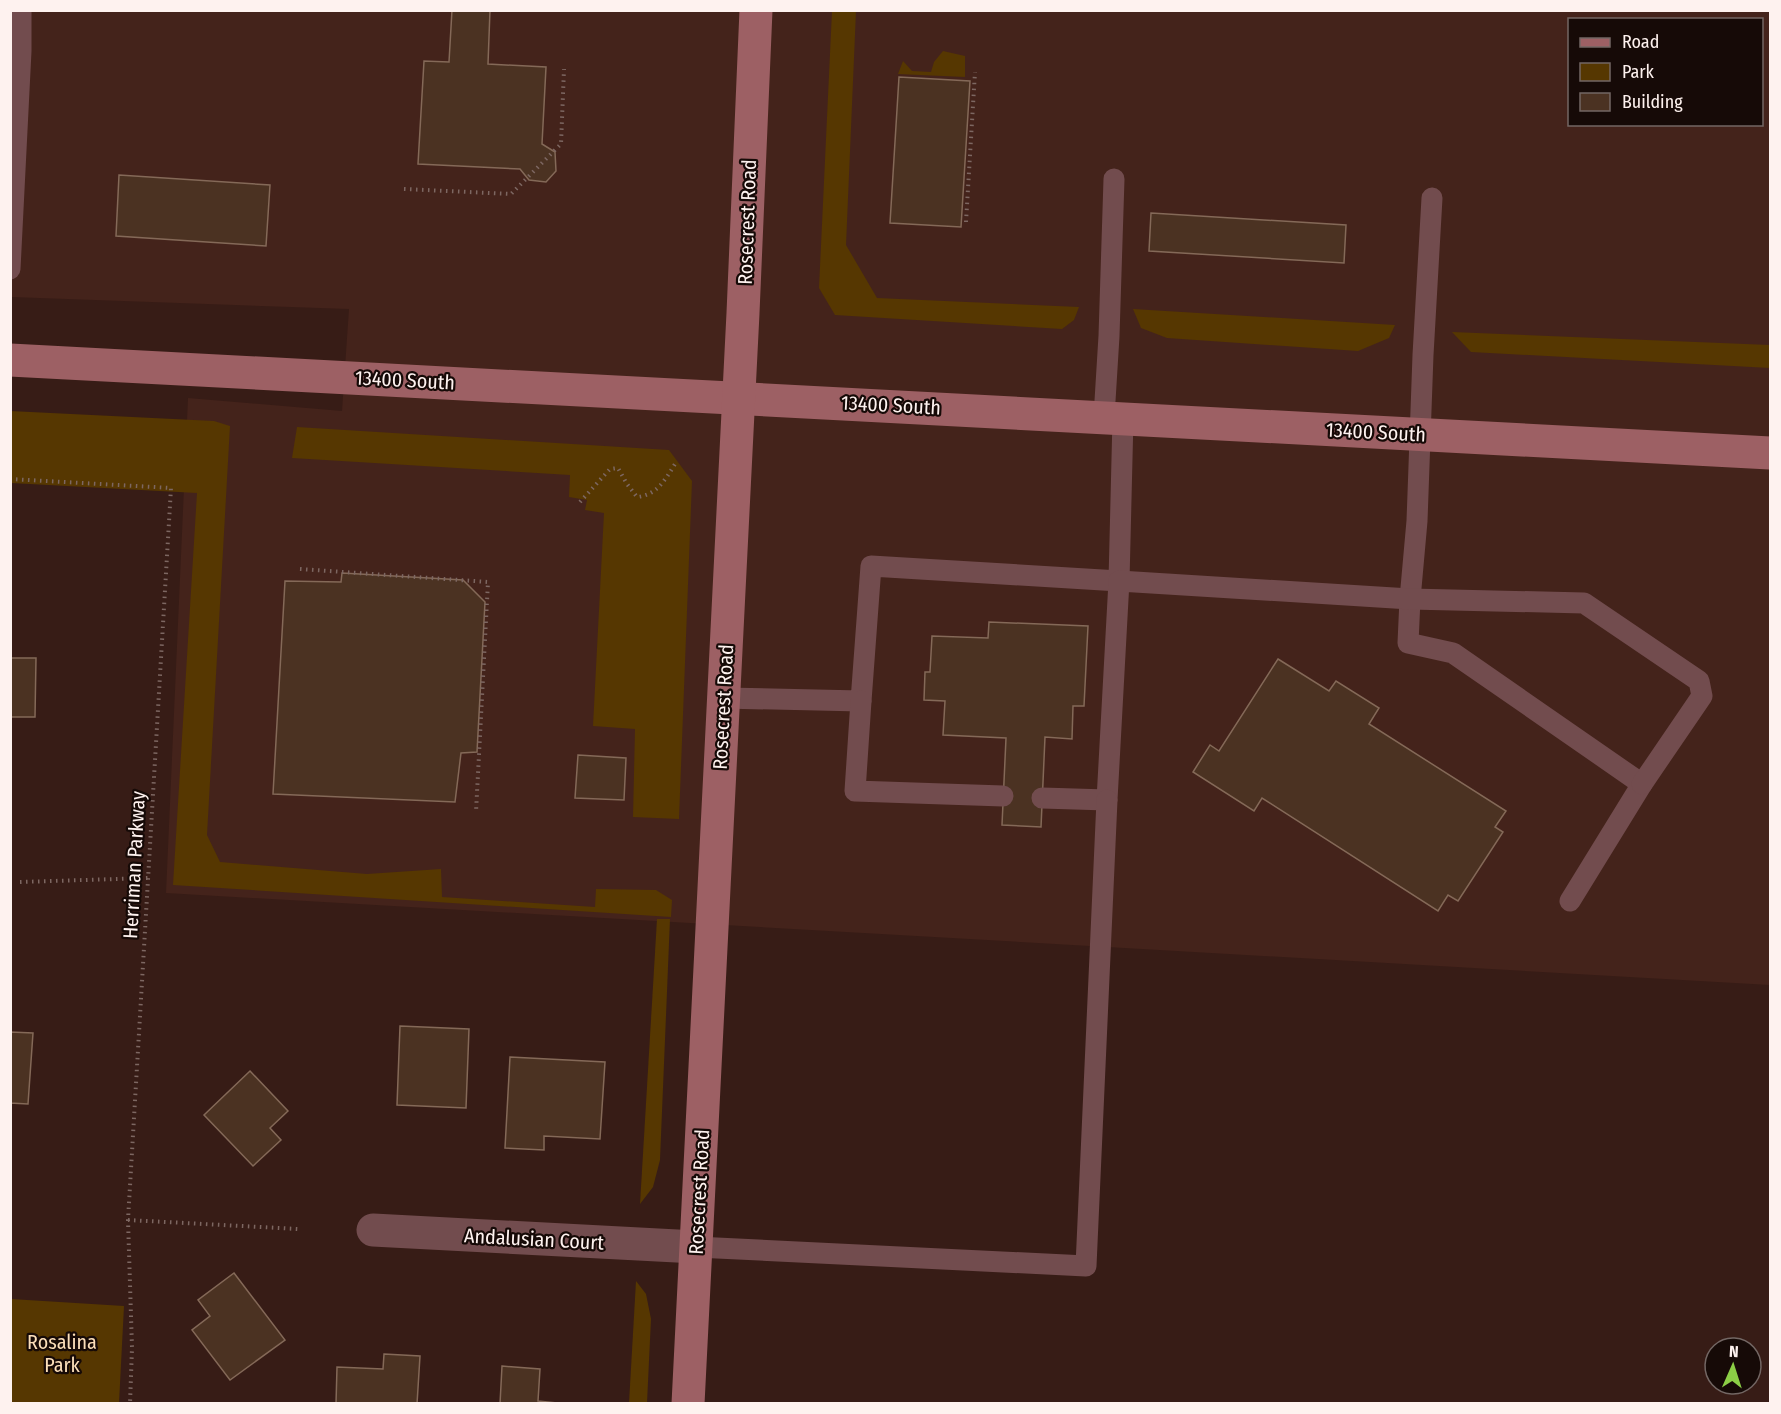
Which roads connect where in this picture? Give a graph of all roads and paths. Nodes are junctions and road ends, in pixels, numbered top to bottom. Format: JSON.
{"nodes":[{"id":1,"x":21,"y":10,"type":"edge"},
{"id":2,"x":756,"y":10,"type":"edge"},
{"id":3,"x":564,"y":69,"type":"dead end"},
{"id":4,"x":975,"y":72,"type":"dead end"},
{"id":5,"x":1114,"y":179,"type":"dead end"},
{"id":6,"x":404,"y":189,"type":"dead end"},
{"id":7,"x":1432,"y":198,"type":"dead end"},
{"id":8,"x":12,"y":205,"type":"edge"},
{"id":9,"x":966,"y":222,"type":"dead end"},
{"id":10,"x":10,"y":269,"type":"edge"},
{"id":11,"x":10,"y":360,"type":"edge"},
{"id":12,"x":739,"y":397,"type":"junction"},
{"id":13,"x":1114,"y":417,"type":"junction"},
{"id":14,"x":1421,"y":434,"type":"junction"},
{"id":15,"x":1770,"y":453,"type":"edge"},
{"id":16,"x":675,"y":464,"type":"dead end"},
{"id":17,"x":10,"y":478,"type":"edge"},
{"id":18,"x":580,"y":502,"type":"dead end"},
{"id":19,"x":300,"y":569,"type":"dead end"},
{"id":20,"x":1119,"y":581,"type":"junction"},
{"id":21,"x":1410,"y":599,"type":"junction"},
{"id":22,"x":724,"y":698,"type":"junction"},
{"id":23,"x":861,"y":701,"type":"junction"},
{"id":24,"x":1642,"y":784,"type":"junction"},
{"id":25,"x":1003,"y":796,"type":"dead end"},
{"id":26,"x":1042,"y":798,"type":"dead end"},
{"id":27,"x":1107,"y":800,"type":"junction"},
{"id":28,"x":476,"y":812,"type":"dead end"},
{"id":29,"x":148,"y":878,"type":"junction"},
{"id":30,"x":20,"y":882,"type":"dead end"},
{"id":31,"x":1570,"y":901,"type":"dead end"},
{"id":32,"x":128,"y":1220,"type":"junction"},
{"id":33,"x":298,"y":1229,"type":"dead end"},
{"id":34,"x":373,"y":1230,"type":"dead end"},
{"id":35,"x":696,"y":1247,"type":"junction"},
{"id":36,"x":130,"y":1404,"type":"edge"},
{"id":37,"x":688,"y":1404,"type":"edge"}],
"edges":[{"from":1,"to":8,"type":"lane"},
{"from":2,"to":12,"type":"main road","name":"Rosecrest Road"},
{"from":3,"to":6,"type":"path"},
{"from":4,"to":9,"type":"path"},
{"from":5,"to":13,"type":"lane"},
{"from":7,"to":14,"type":"lane"},
{"from":8,"to":10,"type":"lane"},
{"from":11,"to":12,"type":"main road","name":"13400 South"},
{"from":12,"to":13,"type":"main road","name":"13400 South"},
{"from":12,"to":22,"type":"main road","name":"Rosecrest Road"},
{"from":13,"to":14,"type":"main road","name":"13400 South"},
{"from":13,"to":20,"type":"lane"},
{"from":14,"to":15,"type":"main road","name":"13400 South"},
{"from":14,"to":21,"type":"lane"},
{"from":16,"to":18,"type":"path"},
{"from":17,"to":29,"type":"path","name":"Herriman Parkway"},
{"from":19,"to":28,"type":"path"},
{"from":20,"to":21,"type":"lane"},
{"from":20,"to":23,"type":"lane"},
{"from":20,"to":27,"type":"lane"},
{"from":21,"to":24,"type":"lane"},
{"from":21,"to":24,"type":"lane"},
{"from":22,"to":23,"type":"lane"},
{"from":22,"to":35,"type":"main road","name":"Rosecrest Road"},
{"from":23,"to":25,"type":"lane"},
{"from":24,"to":31,"type":"lane"},
{"from":26,"to":27,"type":"lane"},
{"from":27,"to":35,"type":"lane"},
{"from":29,"to":30,"type":"path"},
{"from":29,"to":32,"type":"path","name":"Herriman Parkway"},
{"from":32,"to":33,"type":"path"},
{"from":32,"to":36,"type":"path","name":"Herriman Parkway"},
{"from":34,"to":35,"type":"street","name":"Andalusian Court"},
{"from":35,"to":37,"type":"main road","name":"Rosecrest Road"}]}
